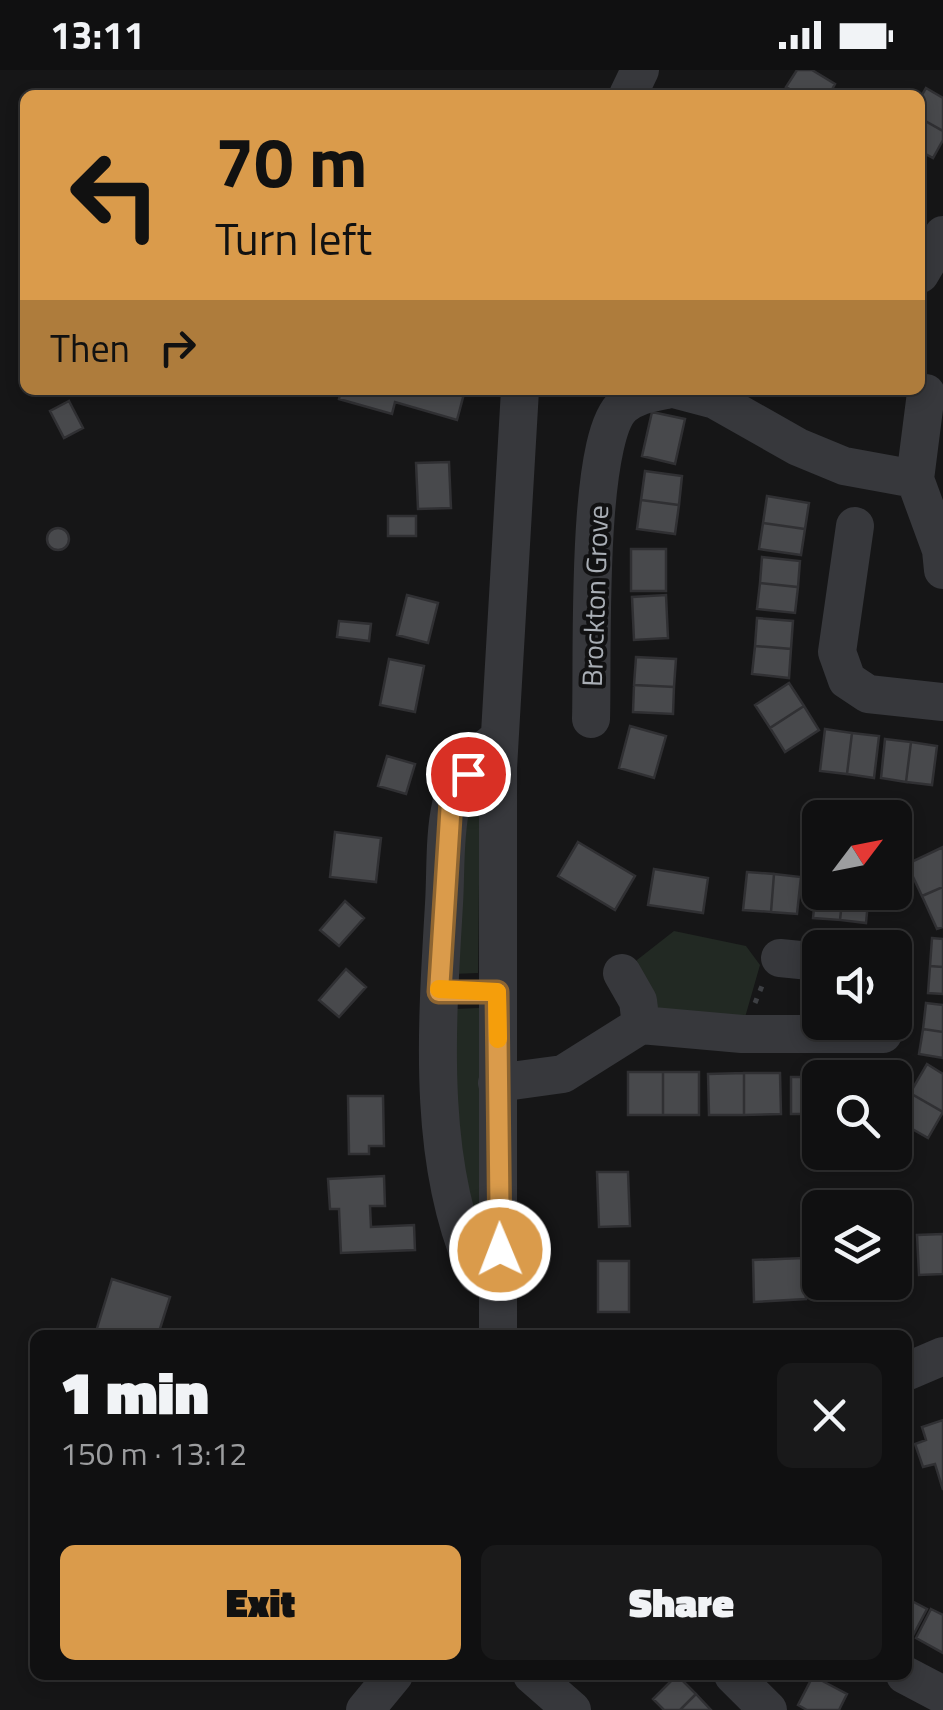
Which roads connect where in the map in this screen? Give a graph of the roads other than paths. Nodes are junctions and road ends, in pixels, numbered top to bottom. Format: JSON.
{"nodes":[{"id":1,"x":928,"y":393,"type":"edge"},
{"id":2,"x":520,"y":395,"type":"edge"},
{"id":3,"x":641,"y":395,"type":"edge"},
{"id":4,"x":696,"y":395,"type":"edge"},
{"id":5,"x":915,"y":479,"type":"junction"},
{"id":6,"x":855,"y":526,"type":"dead end"},
{"id":7,"x":943,"y":570,"type":"edge"},
{"id":8,"x":943,"y":702,"type":"edge"},
{"id":9,"x":591,"y":719,"type":"dead end"},
{"id":10,"x":499,"y":739,"type":"junction"},
{"id":11,"x":780,"y":958,"type":"road end"},
{"id":12,"x":802,"y":960,"type":"edge"},
{"id":13,"x":622,"y":972,"type":"dead end"},
{"id":14,"x":439,"y":992,"type":"junction"},
{"id":15,"x":497,"y":992,"type":"junction"},
{"id":16,"x":641,"y":1025,"type":"junction"},
{"id":17,"x":802,"y":1034,"type":"edge"},
{"id":18,"x":498,"y":1083,"type":"junction"},
{"id":19,"x":499,"y":1279,"type":"junction"},
{"id":20,"x":498,"y":1330,"type":"edge"},
{"id":21,"x":943,"y":1356,"type":"edge"},
{"id":22,"x":912,"y":1369,"type":"edge"},
{"id":23,"x":912,"y":1679,"type":"edge"},
{"id":24,"x":390,"y":1680,"type":"edge"},
{"id":25,"x":538,"y":1680,"type":"edge"},
{"id":26,"x":738,"y":1680,"type":"edge"},
{"id":27,"x":943,"y":1695,"type":"edge"},
{"id":28,"x":366,"y":1710,"type":"edge"},
{"id":29,"x":572,"y":1710,"type":"edge"},
{"id":30,"x":768,"y":1710,"type":"edge"}],
"edges":[{"from":1,"to":5,"type":"street"},
{"from":2,"to":10,"type":"street"},
{"from":3,"to":9,"type":"street","name":"Brockton Grove"},
{"from":4,"to":5,"type":"street"},
{"from":5,"to":7,"type":"street"},
{"from":6,"to":8,"type":"street"},
{"from":10,"to":14,"type":"street"},
{"from":10,"to":15,"type":"street"},
{"from":11,"to":12,"type":"street"},
{"from":13,"to":16,"type":"street"},
{"from":14,"to":15,"type":"street"},
{"from":14,"to":19,"type":"street"},
{"from":15,"to":18,"type":"street"},
{"from":16,"to":17,"type":"street"},
{"from":16,"to":18,"type":"street"},
{"from":18,"to":19,"type":"street"},
{"from":19,"to":20,"type":"street"},
{"from":21,"to":22,"type":"street"},
{"from":23,"to":27,"type":"street"},
{"from":24,"to":28,"type":"street"},
{"from":25,"to":29,"type":"street"},
{"from":26,"to":30,"type":"street"}]}
